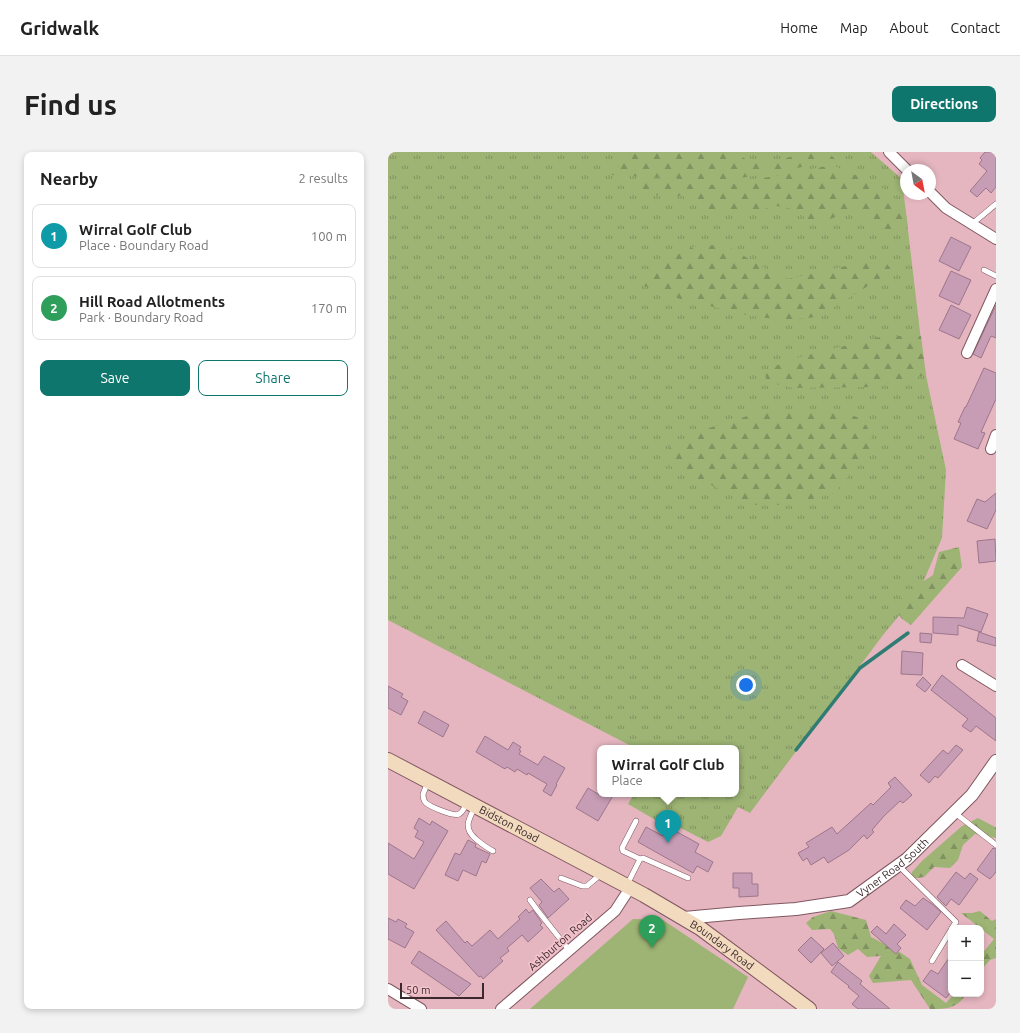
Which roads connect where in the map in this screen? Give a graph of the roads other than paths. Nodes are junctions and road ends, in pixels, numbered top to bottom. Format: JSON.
{"nodes":[{"id":1,"x":892,"y":153,"type":"edge"},
{"id":2,"x":902,"y":164,"type":"edge"},
{"id":3,"x":936,"y":198,"type":"edge"},
{"id":4,"x":996,"y":204,"type":"edge"},
{"id":5,"x":972,"y":224,"type":"junction"},
{"id":6,"x":996,"y":239,"type":"edge"},
{"id":7,"x":984,"y":270,"type":"dead end"},
{"id":8,"x":996,"y":276,"type":"edge"},
{"id":9,"x":996,"y":289,"type":"edge"},
{"id":10,"x":967,"y":353,"type":"dead end"},
{"id":11,"x":996,"y":435,"type":"edge"},
{"id":12,"x":991,"y":449,"type":"dead end"},
{"id":13,"x":962,"y":665,"type":"dead end"},
{"id":14,"x":996,"y":686,"type":"edge"},
{"id":15,"x":388,"y":760,"type":"edge"},
{"id":16,"x":996,"y":761,"type":"edge"},
{"id":17,"x":429,"y":781,"type":"junction"},
{"id":18,"x":472,"y":804,"type":"junction"},
{"id":19,"x":954,"y":812,"type":"junction"},
{"id":20,"x":636,"y":821,"type":"dead end"},
{"id":21,"x":996,"y":845,"type":"edge"},
{"id":22,"x":493,"y":851,"type":"dead end"},
{"id":23,"x":640,"y":859,"type":"junction"},
{"id":24,"x":898,"y":866,"type":"junction"},
{"id":25,"x":602,"y":873,"type":"junction"},
{"id":26,"x":561,"y":878,"type":"dead end"},
{"id":27,"x":688,"y":878,"type":"dead end"},
{"id":28,"x":628,"y":887,"type":"junction"},
{"id":29,"x":530,"y":900,"type":"dead end"},
{"id":30,"x":684,"y":918,"type":"junction"},
{"id":31,"x":954,"y":925,"type":"edge"},
{"id":32,"x":948,"y":935,"type":"edge"},
{"id":33,"x":569,"y":950,"type":"junction"},
{"id":34,"x":932,"y":961,"type":"dead end"},
{"id":35,"x":388,"y":989,"type":"edge"},
{"id":36,"x":421,"y":1009,"type":"edge"},
{"id":37,"x":500,"y":1009,"type":"edge"},
{"id":38,"x":809,"y":1009,"type":"edge"}],
"edges":[{"from":1,"to":2,"type":"street"},
{"from":3,"to":5,"type":"street"},
{"from":4,"to":5,"type":"lane"},
{"from":5,"to":6,"type":"street"},
{"from":7,"to":8,"type":"lane"},
{"from":9,"to":10,"type":"street"},
{"from":11,"to":12,"type":"street"},
{"from":13,"to":14,"type":"street"},
{"from":15,"to":17,"type":"main road","name":"Bidston Road"},
{"from":16,"to":19,"type":"street","name":"Vyner Road South"},
{"from":17,"to":18,"type":"main road","name":"Bidston Road"},
{"from":17,"to":18,"type":"lane"},
{"from":18,"to":22,"type":"lane"},
{"from":18,"to":25,"type":"main road","name":"Bidston Road"},
{"from":19,"to":21,"type":"lane"},
{"from":19,"to":24,"type":"street","name":"Vyner Road South"},
{"from":20,"to":23,"type":"lane"},
{"from":23,"to":27,"type":"lane"},
{"from":23,"to":28,"type":"lane"},
{"from":24,"to":30,"type":"street","name":"Vyner Road South"},
{"from":24,"to":31,"type":"lane"},
{"from":25,"to":26,"type":"lane"},
{"from":25,"to":28,"type":"main road","name":"Bidston Road"},
{"from":28,"to":30,"type":"main road","name":"Boundary Road"},
{"from":28,"to":33,"type":"street","name":"Ashburton Road"},
{"from":29,"to":33,"type":"lane"},
{"from":30,"to":38,"type":"main road","name":"Boundary Road"},
{"from":32,"to":34,"type":"lane"},
{"from":33,"to":37,"type":"street","name":"Ashburton Road"},
{"from":35,"to":36,"type":"street"}]}
